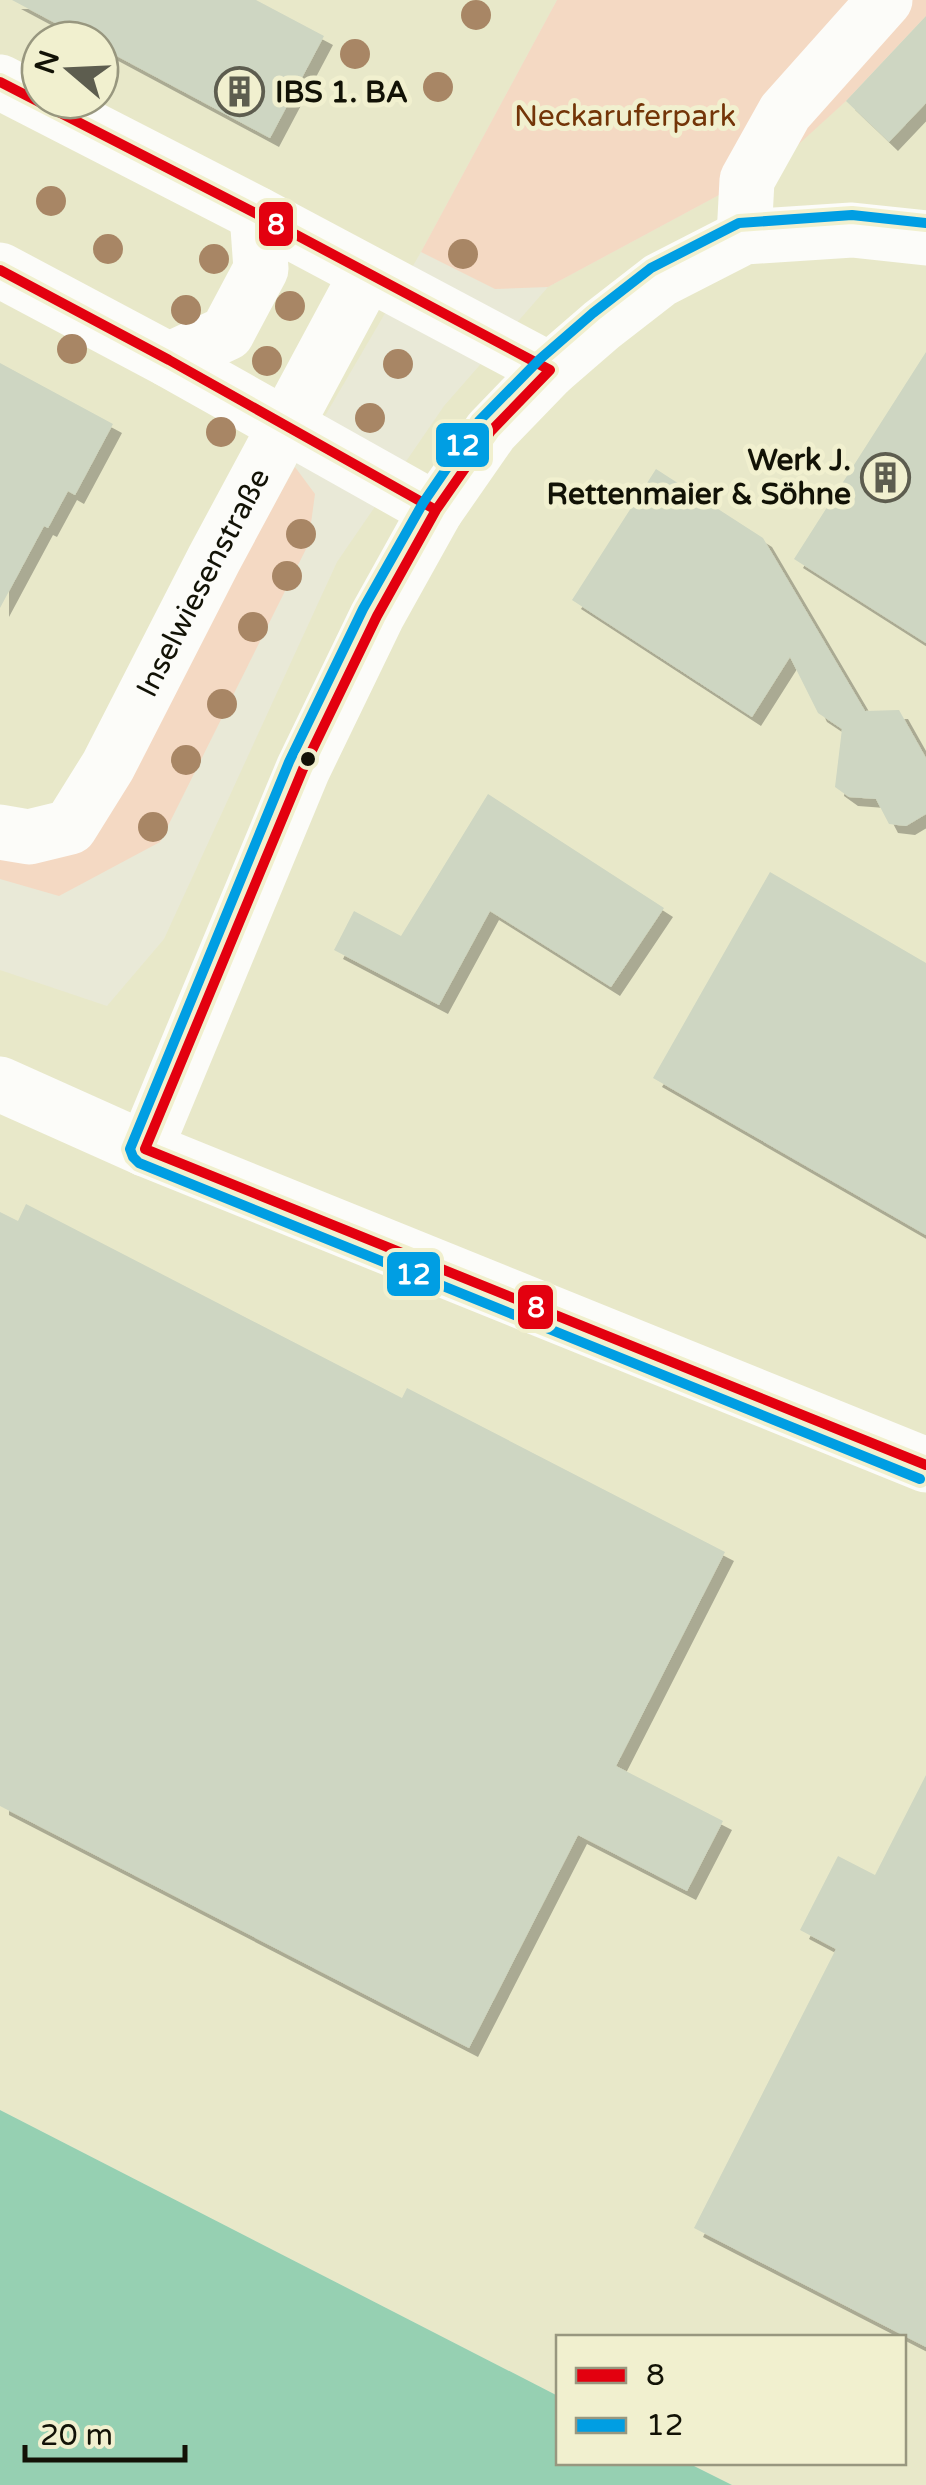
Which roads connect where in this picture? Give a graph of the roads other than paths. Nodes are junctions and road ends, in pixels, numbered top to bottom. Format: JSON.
{"nodes":[{"id":1,"x":886,"y":0,"type":"edge"},
{"id":2,"x":0,"y":82,"type":"edge"},
{"id":3,"x":257,"y":214,"type":"junction"},
{"id":4,"x":744,"y":238,"type":"junction"},
{"id":5,"x":926,"y":238,"type":"edge"},
{"id":6,"x":0,"y":270,"type":"edge"},
{"id":7,"x":366,"y":274,"type":"junction"},
{"id":8,"x":169,"y":360,"type":"junction"},
{"id":9,"x":550,"y":370,"type":"junction"},
{"id":10,"x":285,"y":426,"type":"junction"},
{"id":11,"x":436,"y":510,"type":"junction"},
{"id":12,"x":0,"y":832,"type":"edge"},
{"id":13,"x":0,"y":1084,"type":"edge"},
{"id":14,"x":144,"y":1148,"type":"junction"},
{"id":15,"x":926,"y":1465,"type":"edge"}],
"edges":[{"from":1,"to":4,"type":"street"},
{"from":2,"to":3,"type":"street"},
{"from":3,"to":7,"type":"street"},
{"from":3,"to":8,"type":"street"},
{"from":4,"to":5,"type":"street"},
{"from":4,"to":9,"type":"street"},
{"from":6,"to":8,"type":"street"},
{"from":7,"to":9,"type":"street"},
{"from":7,"to":10,"type":"street","name":"Inselwiesenstraße"},
{"from":8,"to":10,"type":"street"},
{"from":9,"to":11,"type":"street"},
{"from":10,"to":11,"type":"street"},
{"from":10,"to":12,"type":"street","name":"Inselwiesenstraße"},
{"from":11,"to":14,"type":"street"},
{"from":13,"to":14,"type":"street"},
{"from":14,"to":15,"type":"street"}]}
